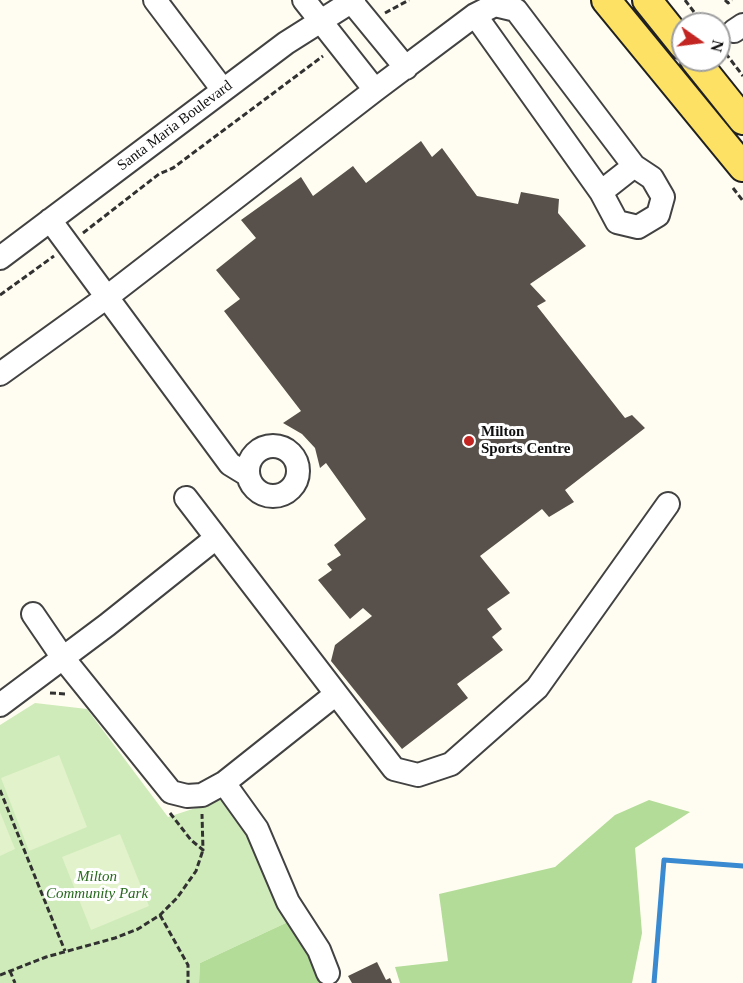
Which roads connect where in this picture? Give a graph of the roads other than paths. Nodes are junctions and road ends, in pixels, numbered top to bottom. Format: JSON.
{"nodes":[{"id":1,"x":155,"y":0,"type":"edge"},
{"id":2,"x":304,"y":0,"type":"edge"},
{"id":3,"x":606,"y":0,"type":"edge"},
{"id":4,"x":648,"y":0,"type":"edge"},
{"id":5,"x":352,"y":1,"type":"edge"},
{"id":6,"x":475,"y":15,"type":"junction"},
{"id":7,"x":319,"y":21,"type":"junction"},
{"id":8,"x":671,"y":30,"type":"edge"},
{"id":9,"x":406,"y":68,"type":"junction"},
{"id":10,"x":705,"y":72,"type":"edge"},
{"id":11,"x":223,"y":90,"type":"junction"},
{"id":12,"x":375,"y":90,"type":"junction"},
{"id":13,"x":743,"y":120,"type":"edge"},
{"id":14,"x":634,"y":166,"type":"junction"},
{"id":15,"x":743,"y":166,"type":"edge"},
{"id":16,"x":602,"y":192,"type":"junction"},
{"id":17,"x":50,"y":220,"type":"junction"},
{"id":18,"x":0,"y":258,"type":"edge"},
{"id":19,"x":107,"y":297,"type":"junction"},
{"id":20,"x":0,"y":374,"type":"edge"},
{"id":21,"x":261,"y":432,"type":"dead end"},
{"id":22,"x":285,"y":450,"type":"junction"},
{"id":23,"x":248,"y":475,"type":"junction"},
{"id":24,"x":186,"y":498,"type":"dead end"},
{"id":25,"x":668,"y":504,"type":"dead end"},
{"id":26,"x":216,"y":538,"type":"junction"},
{"id":27,"x":33,"y":614,"type":"dead end"},
{"id":28,"x":63,"y":658,"type":"junction"},
{"id":29,"x":336,"y":694,"type":"junction"},
{"id":30,"x":0,"y":705,"type":"edge"},
{"id":31,"x":224,"y":783,"type":"junction"},
{"id":32,"x":328,"y":973,"type":"dead end"}],
"edges":[{"from":1,"to":11,"type":"street"},
{"from":2,"to":7,"type":"street"},
{"from":3,"to":15,"type":"main road"},
{"from":4,"to":8,"type":"main road"},
{"from":5,"to":7,"type":"street","name":"Santa Maria Boulevard"},
{"from":5,"to":9,"type":"street"},
{"from":6,"to":9,"type":"street"},
{"from":6,"to":14,"type":"street"},
{"from":6,"to":16,"type":"street"},
{"from":7,"to":11,"type":"street","name":"Santa Maria Boulevard"},
{"from":7,"to":12,"type":"street"},
{"from":9,"to":12,"type":"street"},
{"from":10,"to":13,"type":"main road"},
{"from":11,"to":17,"type":"street","name":"Santa Maria Boulevard"},
{"from":12,"to":19,"type":"street"},
{"from":14,"to":16,"type":"street"},
{"from":14,"to":16,"type":"street"},
{"from":17,"to":18,"type":"street","name":"Santa Maria Boulevard"},
{"from":17,"to":19,"type":"street"},
{"from":19,"to":20,"type":"street"},
{"from":19,"to":23,"type":"street"},
{"from":21,"to":22,"type":"street"},
{"from":22,"to":23,"type":"street"},
{"from":22,"to":23,"type":"street"},
{"from":24,"to":26,"type":"street"},
{"from":25,"to":29,"type":"street"},
{"from":26,"to":28,"type":"street"},
{"from":26,"to":29,"type":"street"},
{"from":27,"to":28,"type":"street"},
{"from":28,"to":30,"type":"street"},
{"from":28,"to":31,"type":"street"},
{"from":29,"to":31,"type":"street"},
{"from":31,"to":32,"type":"street"}]}
